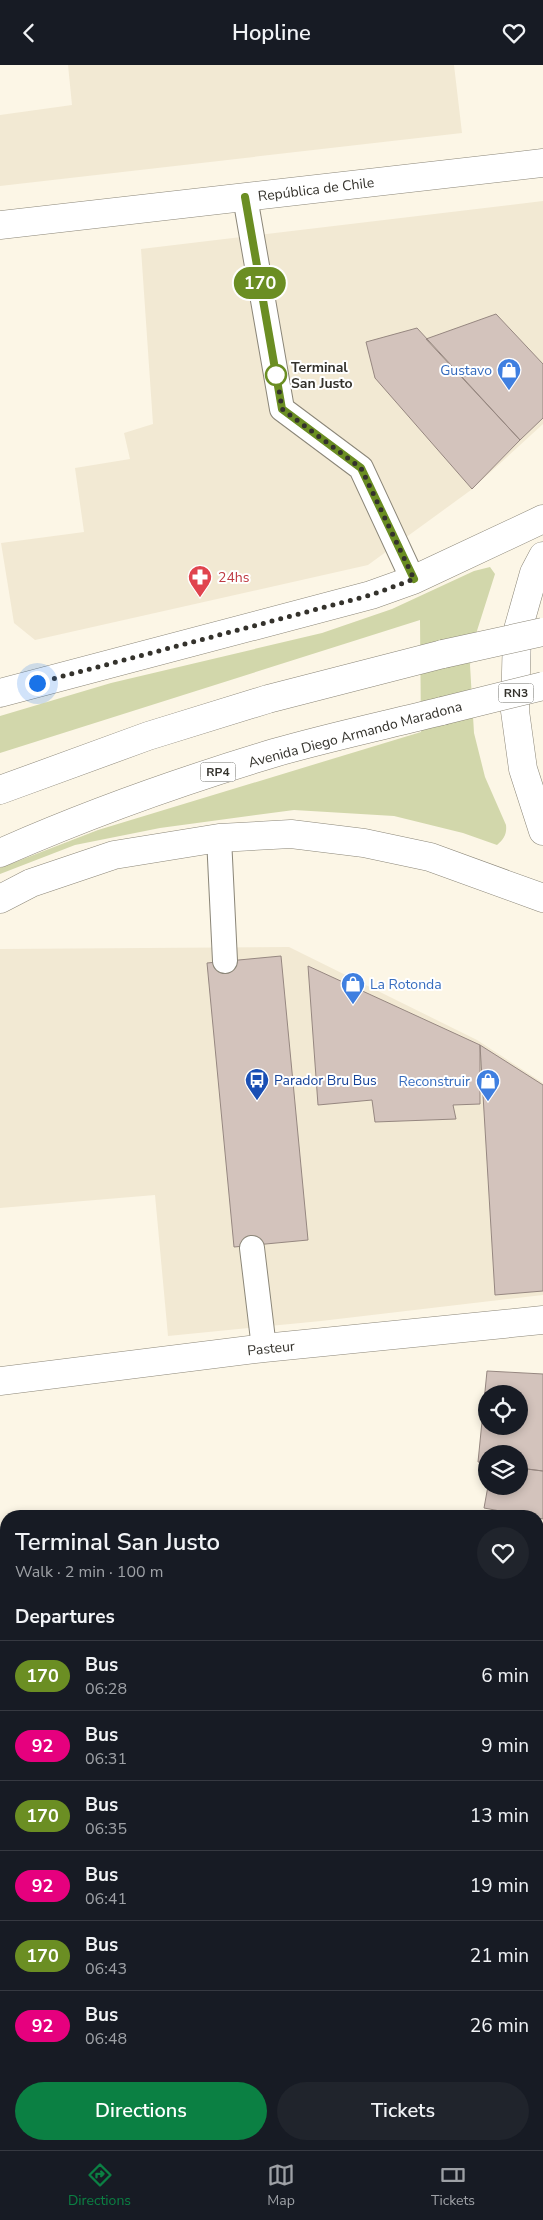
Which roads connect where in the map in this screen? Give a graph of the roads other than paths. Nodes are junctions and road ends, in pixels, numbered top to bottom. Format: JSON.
{"nodes":[{"id":1,"x":543,"y":163,"type":"edge"},
{"id":2,"x":245,"y":197,"type":"junction"},
{"id":3,"x":0,"y":225,"type":"edge"},
{"id":4,"x":543,"y":519,"type":"edge"},
{"id":5,"x":543,"y":556,"type":"edge"},
{"id":6,"x":414,"y":579,"type":"junction"},
{"id":7,"x":543,"y":631,"type":"edge"},
{"id":8,"x":543,"y":686,"type":"edge"},
{"id":9,"x":0,"y":693,"type":"edge"},
{"id":10,"x":0,"y":790,"type":"edge"},
{"id":11,"x":543,"y":831,"type":"edge"},
{"id":12,"x":219,"y":838,"type":"junction"},
{"id":13,"x":0,"y":853,"type":"edge"},
{"id":14,"x":543,"y":898,"type":"edge"},
{"id":15,"x":0,"y":899,"type":"edge"},
{"id":16,"x":225,"y":961,"type":"dead end"},
{"id":17,"x":252,"y":1248,"type":"dead end"},
{"id":18,"x":543,"y":1320,"type":"edge"},
{"id":19,"x":264,"y":1348,"type":"junction"},
{"id":20,"x":0,"y":1381,"type":"edge"}],
"edges":[{"from":1,"to":2,"type":"main road","name":"República de Chile"},
{"from":2,"to":3,"type":"main road","name":"República de Chile"},
{"from":2,"to":6,"type":"lane"},
{"from":4,"to":6,"type":"main road"},
{"from":5,"to":11,"type":"main road","number":"RN3"},
{"from":6,"to":9,"type":"main road"},
{"from":7,"to":10,"type":"main road","bridge":true},
{"from":8,"to":13,"type":"main road","name":"Avenida Diego Armando Maradona","number":"RP4","bridge":true},
{"from":12,"to":14,"type":"main road"},
{"from":12,"to":15,"type":"main road"},
{"from":12,"to":16,"type":"lane"},
{"from":17,"to":19,"type":"lane"},
{"from":18,"to":19,"type":"main road","name":"Pasteur"},
{"from":19,"to":20,"type":"main road","name":"Pasteur"}]}
